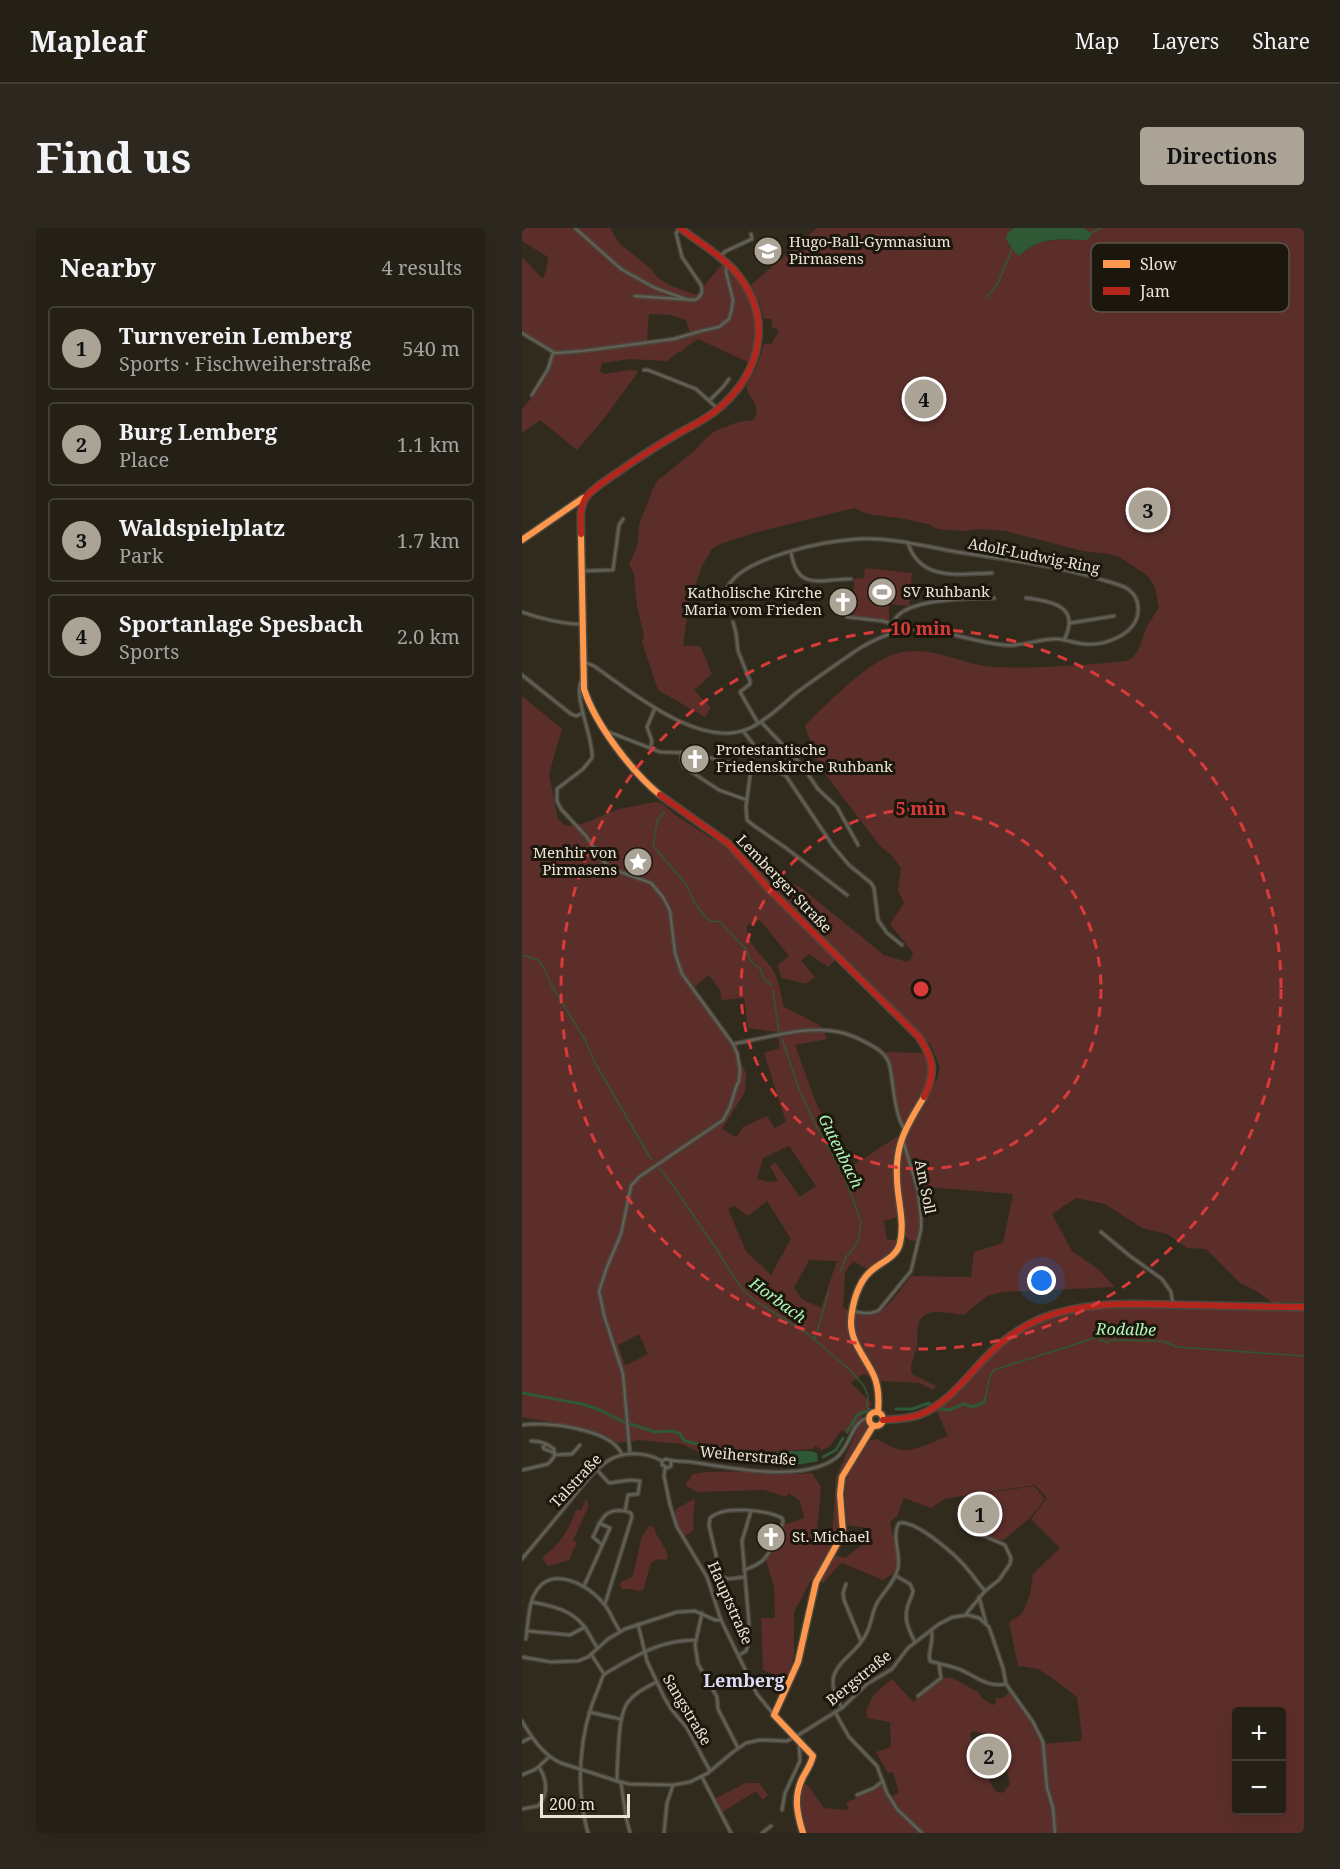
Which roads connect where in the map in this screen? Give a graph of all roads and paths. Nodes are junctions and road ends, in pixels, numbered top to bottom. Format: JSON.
{"nodes":[{"id":1,"x":575,"y":228,"type":"edge"},
{"id":2,"x":680,"y":228,"type":"edge"},
{"id":3,"x":751,"y":234,"type":"dead end"},
{"id":4,"x":720,"y":256,"type":"junction"},
{"id":5,"x":727,"y":263,"type":"junction"},
{"id":6,"x":635,"y":296,"type":"dead end"},
{"id":7,"x":689,"y":300,"type":"junction"},
{"id":8,"x":522,"y":333,"type":"edge"},
{"id":9,"x":553,"y":352,"type":"junction"},
{"id":10,"x":644,"y":370,"type":"dead end"},
{"id":11,"x":729,"y":379,"type":"dead end"},
{"id":12,"x":532,"y":395,"type":"dead end"},
{"id":13,"x":710,"y":399,"type":"junction"},
{"id":14,"x":718,"y":409,"type":"junction"},
{"id":15,"x":586,"y":496,"type":"junction"},
{"id":16,"x":574,"y":504,"type":"junction"},
{"id":17,"x":582,"y":504,"type":"junction"},
{"id":18,"x":623,"y":519,"type":"dead end"},
{"id":19,"x":522,"y":540,"type":"edge"},
{"id":20,"x":908,"y":543,"type":"junction"},
{"id":21,"x":790,"y":552,"type":"junction"},
{"id":22,"x":582,"y":571,"type":"junction"},
{"id":23,"x":992,"y":573,"type":"dead end"},
{"id":24,"x":851,"y":579,"type":"dead end"},
{"id":25,"x":727,"y":588,"type":"dead end"},
{"id":26,"x":994,"y":598,"type":"dead end"},
{"id":27,"x":1026,"y":598,"type":"dead end"},
{"id":28,"x":522,"y":612,"type":"edge"},
{"id":29,"x":1114,"y":616,"type":"dead end"},
{"id":30,"x":847,"y":617,"type":"dead end"},
{"id":31,"x":733,"y":622,"type":"dead end"},
{"id":32,"x":1070,"y":623,"type":"junction"},
{"id":33,"x":583,"y":624,"type":"junction"},
{"id":34,"x":893,"y":624,"type":"junction"},
{"id":35,"x":894,"y":633,"type":"junction"},
{"id":36,"x":1064,"y":640,"type":"junction"},
{"id":37,"x":584,"y":662,"type":"junction"},
{"id":38,"x":522,"y":675,"type":"edge"},
{"id":39,"x":584,"y":679,"type":"junction"},
{"id":40,"x":655,"y":708,"type":"junction"},
{"id":41,"x":583,"y":713,"type":"junction"},
{"id":42,"x":760,"y":722,"type":"junction"},
{"id":43,"x":604,"y":730,"type":"junction"},
{"id":44,"x":743,"y":731,"type":"junction"},
{"id":45,"x":650,"y":748,"type":"junction"},
{"id":46,"x":681,"y":752,"type":"junction"},
{"id":47,"x":750,"y":768,"type":"junction"},
{"id":48,"x":747,"y":800,"type":"junction"},
{"id":49,"x":858,"y":845,"type":"dead end"},
{"id":50,"x":847,"y":895,"type":"dead end"},
{"id":51,"x":902,"y":945,"type":"dead end"},
{"id":52,"x":733,"y":1044,"type":"junction"},
{"id":53,"x":905,"y":1129,"type":"junction"},
{"id":54,"x":902,"y":1136,"type":"junction"},
{"id":55,"x":1101,"y":1232,"type":"dead end"},
{"id":56,"x":1173,"y":1305,"type":"junction"},
{"id":57,"x":1304,"y":1307,"type":"edge"},
{"id":58,"x":852,"y":1311,"type":"junction"},
{"id":59,"x":878,"y":1412,"type":"junction"},
{"id":60,"x":869,"y":1418,"type":"junction"},
{"id":61,"x":883,"y":1420,"type":"junction"},
{"id":62,"x":522,"y":1425,"type":"edge"},
{"id":63,"x":873,"y":1425,"type":"junction"},
{"id":64,"x":531,"y":1441,"type":"dead end"},
{"id":65,"x":547,"y":1444,"type":"junction"},
{"id":66,"x":580,"y":1445,"type":"dead end"},
{"id":67,"x":555,"y":1454,"type":"junction"},
{"id":68,"x":630,"y":1454,"type":"junction"},
{"id":69,"x":622,"y":1455,"type":"junction"},
{"id":70,"x":662,"y":1461,"type":"junction"},
{"id":71,"x":671,"y":1462,"type":"junction"},
{"id":72,"x":665,"y":1468,"type":"junction"},
{"id":73,"x":522,"y":1470,"type":"edge"},
{"id":74,"x":597,"y":1470,"type":"junction"},
{"id":75,"x":625,"y":1511,"type":"junction"},
{"id":76,"x":751,"y":1511,"type":"junction"},
{"id":77,"x":961,"y":1521,"type":"dead end"},
{"id":78,"x":599,"y":1523,"type":"junction"},
{"id":79,"x":602,"y":1545,"type":"junction"},
{"id":80,"x":522,"y":1559,"type":"edge"},
{"id":81,"x":744,"y":1570,"type":"junction"},
{"id":82,"x":895,"y":1576,"type":"junction"},
{"id":83,"x":745,"y":1577,"type":"junction"},
{"id":84,"x":846,"y":1584,"type":"dead end"},
{"id":85,"x":584,"y":1586,"type":"junction"},
{"id":86,"x":985,"y":1591,"type":"junction"},
{"id":87,"x":979,"y":1597,"type":"junction"},
{"id":88,"x":532,"y":1602,"type":"junction"},
{"id":89,"x":605,"y":1604,"type":"junction"},
{"id":90,"x":702,"y":1613,"type":"junction"},
{"id":91,"x":965,"y":1614,"type":"junction"},
{"id":92,"x":721,"y":1620,"type":"junction"},
{"id":93,"x":638,"y":1624,"type":"junction"},
{"id":94,"x":986,"y":1624,"type":"junction"},
{"id":95,"x":585,"y":1627,"type":"junction"},
{"id":96,"x":931,"y":1630,"type":"junction"},
{"id":97,"x":527,"y":1631,"type":"junction"},
{"id":98,"x":620,"y":1631,"type":"junction"},
{"id":99,"x":526,"y":1639,"type":"dead end"},
{"id":100,"x":696,"y":1641,"type":"junction"},
{"id":101,"x":861,"y":1641,"type":"junction"},
{"id":102,"x":915,"y":1642,"type":"junction"},
{"id":103,"x":598,"y":1648,"type":"junction"},
{"id":104,"x":644,"y":1651,"type":"junction"},
{"id":105,"x":591,"y":1654,"type":"junction"},
{"id":106,"x":739,"y":1655,"type":"junction"},
{"id":107,"x":522,"y":1657,"type":"edge"},
{"id":108,"x":939,"y":1664,"type":"junction"},
{"id":109,"x":604,"y":1674,"type":"junction"},
{"id":110,"x":657,"y":1682,"type":"junction"},
{"id":111,"x":1006,"y":1684,"type":"junction"},
{"id":112,"x":918,"y":1696,"type":"dead end"},
{"id":113,"x":842,"y":1708,"type":"junction"},
{"id":114,"x":589,"y":1712,"type":"junction"},
{"id":115,"x":835,"y":1712,"type":"junction"},
{"id":116,"x":774,"y":1715,"type":"junction"},
{"id":117,"x":620,"y":1719,"type":"junction"},
{"id":118,"x":522,"y":1721,"type":"edge"},
{"id":119,"x":532,"y":1737,"type":"junction"},
{"id":120,"x":798,"y":1739,"type":"junction"},
{"id":121,"x":522,"y":1742,"type":"edge"},
{"id":122,"x":738,"y":1748,"type":"junction"},
{"id":123,"x":549,"y":1757,"type":"junction"},
{"id":124,"x":540,"y":1767,"type":"junction"},
{"id":125,"x":580,"y":1769,"type":"junction"},
{"id":126,"x":710,"y":1771,"type":"junction"},
{"id":127,"x":522,"y":1775,"type":"edge"},
{"id":128,"x":702,"y":1777,"type":"junction"},
{"id":129,"x":883,"y":1781,"type":"junction"},
{"id":130,"x":619,"y":1782,"type":"junction"},
{"id":131,"x":673,"y":1785,"type":"junction"},
{"id":132,"x":857,"y":1795,"type":"dead end"},
{"id":133,"x":522,"y":1809,"type":"edge"},
{"id":134,"x":782,"y":1810,"type":"dead end"},
{"id":135,"x":771,"y":1826,"type":"dead end"},
{"id":136,"x":588,"y":1833,"type":"edge"},
{"id":137,"x":630,"y":1833,"type":"edge"},
{"id":138,"x":664,"y":1833,"type":"edge"},
{"id":139,"x":731,"y":1833,"type":"edge"},
{"id":140,"x":762,"y":1833,"type":"edge"},
{"id":141,"x":803,"y":1833,"type":"edge"},
{"id":142,"x":922,"y":1833,"type":"edge"},
{"id":143,"x":1055,"y":1833,"type":"edge"}],
"edges":[{"from":1,"to":7,"type":"street"},
{"from":2,"to":4,"type":"main road","name":"Lemberger Straße"},
{"from":2,"to":7,"type":"street"},
{"from":3,"to":4,"type":"street"},
{"from":4,"to":5,"type":"main road","name":"Lemberger Straße"},
{"from":5,"to":9,"type":"street"},
{"from":5,"to":14,"type":"main road","name":"Lemberger Straße"},
{"from":6,"to":7,"type":"street"},
{"from":8,"to":9,"type":"street"},
{"from":9,"to":12,"type":"street"},
{"from":10,"to":13,"type":"street"},
{"from":11,"to":13,"type":"street"},
{"from":13,"to":14,"type":"street"},
{"from":14,"to":15,"type":"main road","name":"Lemberger Straße"},
{"from":15,"to":16,"type":"main road"},
{"from":15,"to":17,"type":"main road","name":"Lemberger Straße"},
{"from":16,"to":17,"type":"main road"},
{"from":16,"to":19,"type":"main road"},
{"from":17,"to":22,"type":"main road","name":"Lemberger Straße"},
{"from":18,"to":22,"type":"street"},
{"from":20,"to":21,"type":"street","name":"Adolf-Ludwig-Ring"},
{"from":20,"to":23,"type":"street"},
{"from":20,"to":36,"type":"street","name":"Adolf-Ludwig-Ring"},
{"from":21,"to":24,"type":"street"},
{"from":21,"to":25,"type":"street","name":"Adolf-Ludwig-Ring"},
{"from":22,"to":33,"type":"main road","name":"Lemberger Straße"},
{"from":26,"to":34,"type":"street"},
{"from":27,"to":32,"type":"street"},
{"from":28,"to":33,"type":"street"},
{"from":29,"to":32,"type":"street"},
{"from":30,"to":34,"type":"street"},
{"from":31,"to":42,"type":"street"},
{"from":32,"to":36,"type":"street"},
{"from":33,"to":37,"type":"main road","name":"Lemberger Straße"},
{"from":34,"to":35,"type":"street"},
{"from":35,"to":36,"type":"street","name":"Adolf-Ludwig-Ring"},
{"from":35,"to":42,"type":"street","name":"Adolf-Ludwig-Ring"},
{"from":37,"to":39,"type":"main road","name":"Lemberger Straße"},
{"from":37,"to":40,"type":"street"},
{"from":38,"to":41,"type":"street"},
{"from":39,"to":41,"type":"street"},
{"from":39,"to":43,"type":"main road","name":"Lemberger Straße"},
{"from":40,"to":44,"type":"street"},
{"from":40,"to":45,"type":"street"},
{"from":41,"to":52,"type":"street"},
{"from":42,"to":44,"type":"street","name":"Adolf-Ludwig-Ring"},
{"from":42,"to":49,"type":"street"},
{"from":43,"to":45,"type":"street"},
{"from":43,"to":53,"type":"main road","name":"Lemberger Straße"},
{"from":44,"to":47,"type":"street"},
{"from":45,"to":46,"type":"street"},
{"from":46,"to":47,"type":"street"},
{"from":46,"to":48,"type":"street"},
{"from":47,"to":48,"type":"street"},
{"from":47,"to":51,"type":"street"},
{"from":48,"to":50,"type":"street"},
{"from":52,"to":53,"type":"street"},
{"from":52,"to":68,"type":"street"},
{"from":53,"to":54,"type":"main road"},
{"from":54,"to":58,"type":"main road"},
{"from":54,"to":58,"type":"street","name":"Am Soll"},
{"from":55,"to":56,"type":"street"},
{"from":56,"to":57,"type":"main road"},
{"from":56,"to":61,"type":"main road"},
{"from":58,"to":59,"type":"main road"},
{"from":59,"to":60,"type":"main road"},
{"from":59,"to":61,"type":"main road"},
{"from":60,"to":63,"type":"main road"},
{"from":60,"to":71,"type":"street","name":"Weiherstraße"},
{"from":61,"to":63,"type":"main road"},
{"from":62,"to":69,"type":"street"},
{"from":63,"to":116,"type":"main road"},
{"from":64,"to":65,"type":"street"},
{"from":65,"to":67,"type":"street"},
{"from":65,"to":67,"type":"street"},
{"from":66,"to":67,"type":"street"},
{"from":67,"to":73,"type":"street"},
{"from":68,"to":69,"type":"street","name":"Talstraße"},
{"from":68,"to":70,"type":"street","name":"Talstraße"},
{"from":69,"to":74,"type":"street","name":"Talstraße"},
{"from":70,"to":71,"type":"street"},
{"from":70,"to":72,"type":"street"},
{"from":71,"to":72,"type":"street"},
{"from":72,"to":92,"type":"street","name":"Hauptstraße"},
{"from":74,"to":75,"type":"street"},
{"from":74,"to":80,"type":"street","name":"Talstraße"},
{"from":75,"to":78,"type":"street"},
{"from":75,"to":89,"type":"street"},
{"from":76,"to":81,"type":"street"},
{"from":76,"to":81,"type":"street"},
{"from":76,"to":83,"type":"street"},
{"from":77,"to":86,"type":"street"},
{"from":78,"to":79,"type":"street"},
{"from":78,"to":79,"type":"street"},
{"from":79,"to":85,"type":"street"},
{"from":81,"to":83,"type":"street"},
{"from":82,"to":86,"type":"street"},
{"from":82,"to":101,"type":"street"},
{"from":82,"to":102,"type":"street"},
{"from":83,"to":106,"type":"street"},
{"from":84,"to":101,"type":"street"},
{"from":85,"to":88,"type":"street"},
{"from":85,"to":89,"type":"street"},
{"from":86,"to":87,"type":"street"},
{"from":87,"to":91,"type":"street"},
{"from":87,"to":94,"type":"street"},
{"from":88,"to":95,"type":"street"},
{"from":88,"to":97,"type":"street"},
{"from":89,"to":98,"type":"street"},
{"from":90,"to":92,"type":"street"},
{"from":90,"to":93,"type":"street"},
{"from":90,"to":100,"type":"street"},
{"from":91,"to":94,"type":"street"},
{"from":91,"to":96,"type":"street","name":"Bergstraße"},
{"from":92,"to":106,"type":"street","name":"Hauptstraße"},
{"from":93,"to":98,"type":"street"},
{"from":93,"to":104,"type":"street","name":"Sangstraße"},
{"from":94,"to":111,"type":"street"},
{"from":95,"to":97,"type":"street"},
{"from":95,"to":103,"type":"street"},
{"from":96,"to":102,"type":"street","name":"Bergstraße"},
{"from":96,"to":108,"type":"street"},
{"from":97,"to":99,"type":"street"},
{"from":98,"to":103,"type":"street"},
{"from":100,"to":104,"type":"street"},
{"from":100,"to":122,"type":"street"},
{"from":101,"to":113,"type":"street"},
{"from":102,"to":113,"type":"street","name":"Bergstraße"},
{"from":103,"to":105,"type":"street"},
{"from":104,"to":109,"type":"street"},
{"from":104,"to":110,"type":"street","name":"Sangstraße"},
{"from":105,"to":107,"type":"street"},
{"from":105,"to":109,"type":"street"},
{"from":106,"to":116,"type":"street","name":"Hauptstraße"},
{"from":108,"to":111,"type":"street"},
{"from":108,"to":112,"type":"street"},
{"from":109,"to":114,"type":"street"},
{"from":110,"to":117,"type":"street"},
{"from":110,"to":126,"type":"street","name":"Sangstraße"},
{"from":111,"to":143,"type":"street"},
{"from":113,"to":115,"type":"street","name":"Bergstraße"},
{"from":114,"to":117,"type":"street"},
{"from":114,"to":125,"type":"street"},
{"from":115,"to":120,"type":"street","name":"Bergstraße"},
{"from":115,"to":129,"type":"street"},
{"from":116,"to":120,"type":"main road","name":"Hauptstraße"},
{"from":117,"to":130,"type":"street"},
{"from":118,"to":119,"type":"street"},
{"from":119,"to":121,"type":"street"},
{"from":119,"to":123,"type":"street"},
{"from":120,"to":122,"type":"street"},
{"from":120,"to":134,"type":"street"},
{"from":120,"to":141,"type":"main road"},
{"from":122,"to":126,"type":"street"},
{"from":123,"to":124,"type":"street"},
{"from":123,"to":125,"type":"street"},
{"from":124,"to":127,"type":"street"},
{"from":124,"to":133,"type":"street"},
{"from":125,"to":130,"type":"street"},
{"from":125,"to":136,"type":"street"},
{"from":126,"to":128,"type":"street"},
{"from":128,"to":131,"type":"street"},
{"from":128,"to":139,"type":"street"},
{"from":129,"to":132,"type":"street"},
{"from":129,"to":142,"type":"street"},
{"from":130,"to":131,"type":"street"},
{"from":130,"to":137,"type":"street"},
{"from":131,"to":138,"type":"street"},
{"from":135,"to":140,"type":"street"}]}
